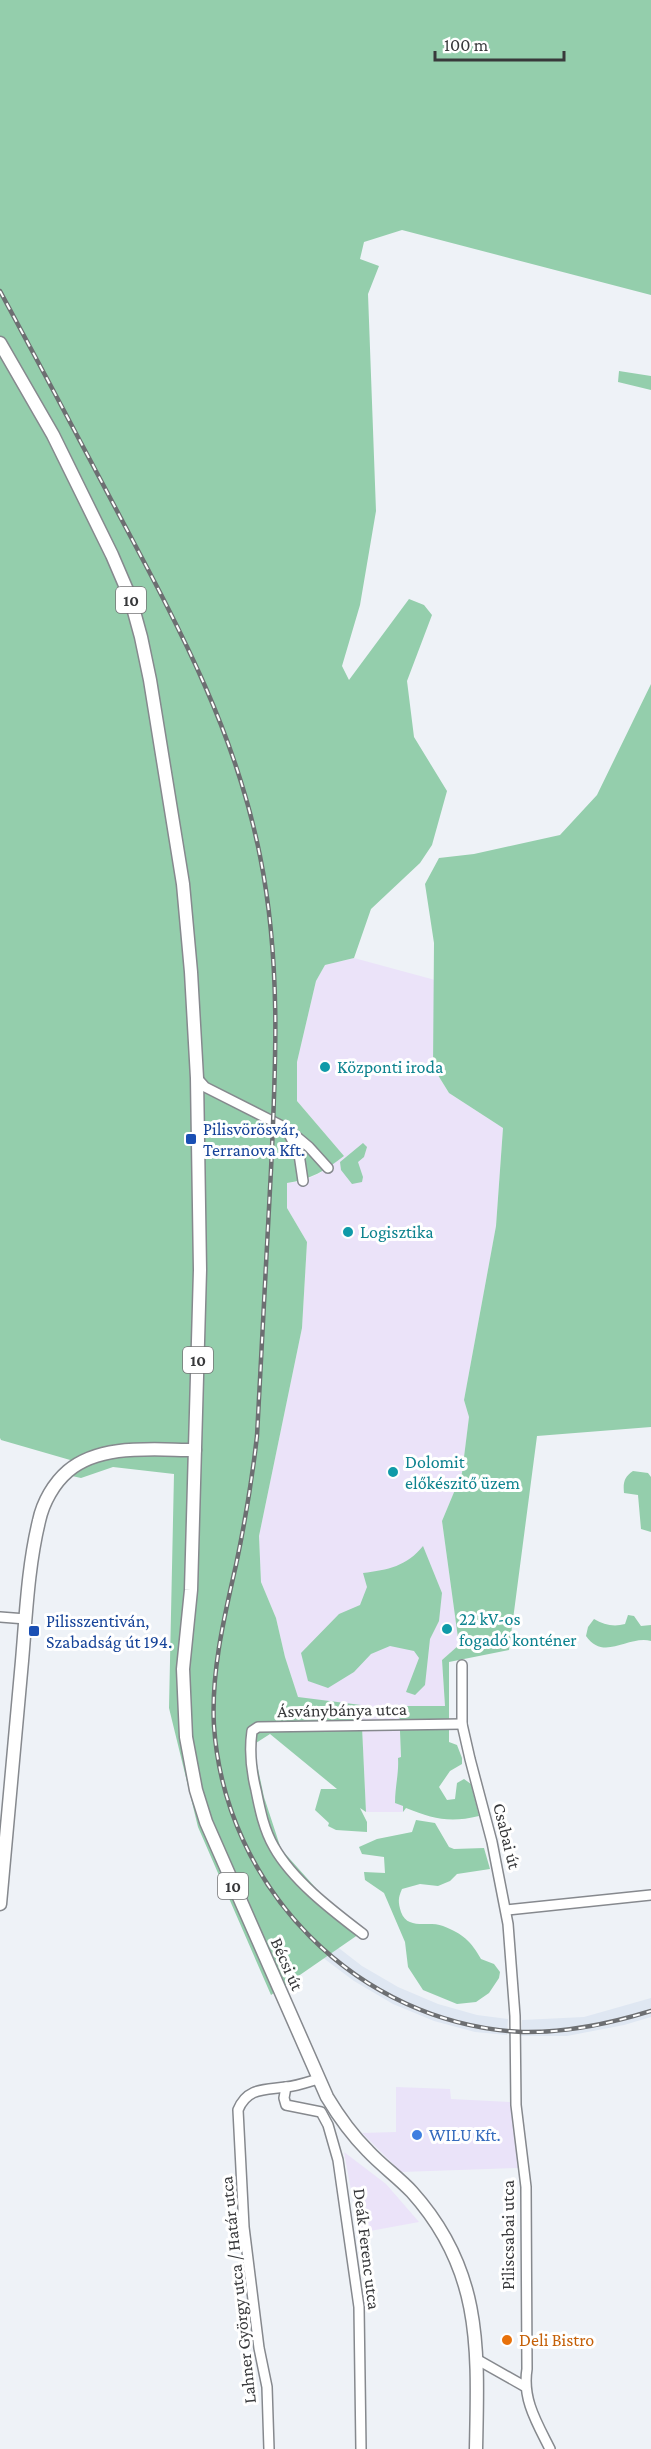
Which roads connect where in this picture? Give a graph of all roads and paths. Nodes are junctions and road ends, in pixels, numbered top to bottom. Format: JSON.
{"nodes":[{"id":1,"x":0,"y":343,"type":"edge"},
{"id":2,"x":197,"y":1078,"type":"junction"},
{"id":3,"x":219,"y":1094,"type":"junction"},
{"id":4,"x":197,"y":1106,"type":"junction"},
{"id":5,"x":286,"y":1128,"type":"junction"},
{"id":6,"x":328,"y":1168,"type":"dead end"},
{"id":7,"x":303,"y":1181,"type":"dead end"},
{"id":8,"x":195,"y":1450,"type":"junction"},
{"id":9,"x":0,"y":1617,"type":"edge"},
{"id":10,"x":26,"y":1619,"type":"junction"},
{"id":11,"x":462,"y":1665,"type":"dead end"},
{"id":12,"x":462,"y":1724,"type":"junction"},
{"id":13,"x":651,"y":1895,"type":"edge"},
{"id":14,"x":0,"y":1898,"type":"edge"},
{"id":15,"x":507,"y":1910,"type":"junction"},
{"id":16,"x":363,"y":1934,"type":"dead end"},
{"id":17,"x":515,"y":2016,"type":"joint"},
{"id":18,"x":318,"y":2079,"type":"junction"},
{"id":19,"x":286,"y":2087,"type":"junction"},
{"id":20,"x":478,"y":2360,"type":"junction"},
{"id":21,"x":524,"y":2386,"type":"junction"},
{"id":22,"x":269,"y":2449,"type":"edge"},
{"id":23,"x":361,"y":2449,"type":"edge"},
{"id":24,"x":476,"y":2449,"type":"edge"},
{"id":25,"x":550,"y":2449,"type":"edge"}],
"edges":[{"from":1,"to":2,"type":"main road","number":"10"},
{"from":2,"to":3,"type":"street"},
{"from":2,"to":4,"type":"main road","number":"10"},
{"from":3,"to":4,"type":"street"},
{"from":3,"to":5,"type":"street"},
{"from":4,"to":8,"type":"main road","number":"10"},
{"from":5,"to":6,"type":"street"},
{"from":5,"to":7,"type":"street"},
{"from":8,"to":10,"type":"main road"},
{"from":8,"to":18,"type":"main road","name":"Bécsi út","number":"10"},
{"from":9,"to":10,"type":"street"},
{"from":10,"to":14,"type":"main road"},
{"from":11,"to":12,"type":"street","name":"Csabai út"},
{"from":12,"to":15,"type":"street","name":"Csabai út"},
{"from":12,"to":16,"type":"street","name":"Ásványbánya utca"},
{"from":13,"to":15,"type":"street"},
{"from":15,"to":17,"type":"street","name":"Csabai út"},
{"from":17,"to":21,"type":"street","name":"Piliscsabai utca"},
{"from":18,"to":19,"type":"street","name":"Lahner György utca / Határ utca"},
{"from":18,"to":20,"type":"main road","name":"Bécsi út","number":"10"},
{"from":19,"to":22,"type":"street","name":"Lahner György utca / Határ utca"},
{"from":19,"to":23,"type":"street","name":"Deák Ferenc utca"},
{"from":20,"to":21,"type":"street"},
{"from":20,"to":24,"type":"main road","name":"Bécsi út","number":"10"},
{"from":21,"to":25,"type":"street","name":"Piliscsabai utca"}]}
